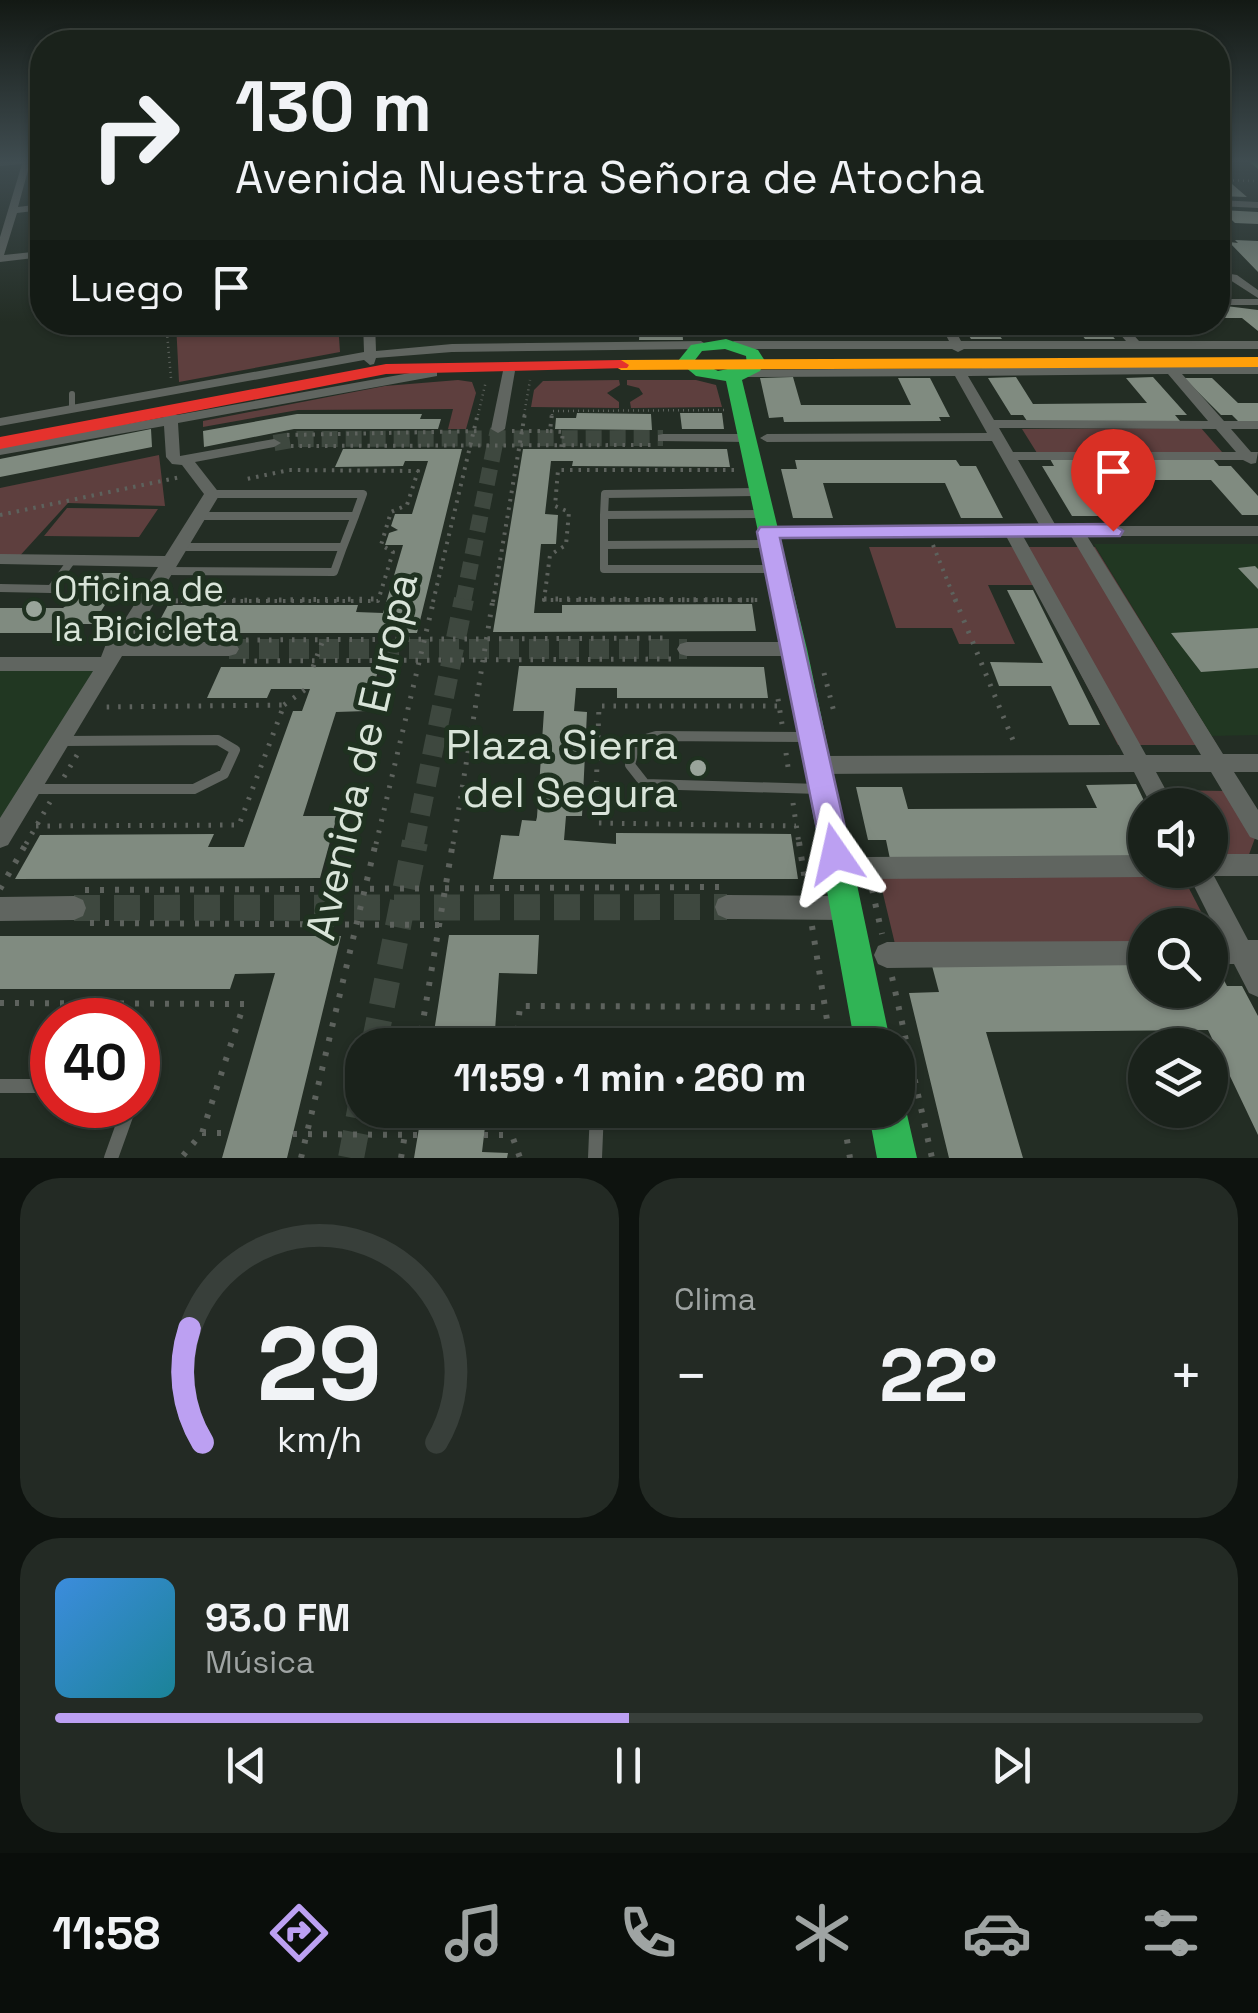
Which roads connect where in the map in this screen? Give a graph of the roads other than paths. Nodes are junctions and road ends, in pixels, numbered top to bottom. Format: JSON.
{"nodes":[{"id":1,"x":12,"y":214,"type":"edge"},
{"id":2,"x":30,"y":255,"type":"edge"},
{"id":3,"x":0,"y":257,"type":"edge"},
{"id":4,"x":1230,"y":277,"type":"edge"},
{"id":5,"x":1258,"y":298,"type":"edge"},
{"id":6,"x":1230,"y":301,"type":"edge"},
{"id":7,"x":369,"y":335,"type":"edge"},
{"id":8,"x":952,"y":335,"type":"edge"},
{"id":9,"x":1126,"y":335,"type":"edge"},
{"id":10,"x":1136,"y":346,"type":"junction"},
{"id":11,"x":958,"y":348,"type":"junction"},
{"id":12,"x":1258,"y":349,"type":"edge"},
{"id":13,"x":370,"y":358,"type":"junction"},
{"id":14,"x":722,"y":359,"type":"edge"},
{"id":15,"x":1258,"y":362,"type":"edge"},
{"id":16,"x":509,"y":370,"type":"junction"},
{"id":17,"x":1171,"y":370,"type":"junction"},
{"id":18,"x":1258,"y":370,"type":"edge"},
{"id":19,"x":959,"y":371,"type":"junction"},
{"id":20,"x":171,"y":417,"type":"junction"},
{"id":21,"x":0,"y":422,"type":"edge"},
{"id":22,"x":1220,"y":425,"type":"junction"},
{"id":23,"x":1258,"y":425,"type":"edge"},
{"id":24,"x":0,"y":430,"type":"edge"},
{"id":25,"x":498,"y":430,"type":"tunnel mouth"},
{"id":26,"x":994,"y":431,"type":"junction"},
{"id":27,"x":749,"y":438,"type":"junction"},
{"id":28,"x":278,"y":442,"type":"tunnel mouth"},
{"id":29,"x":663,"y":442,"type":"tunnel mouth"},
{"id":30,"x":0,"y":447,"type":"edge"},
{"id":31,"x":1008,"y":456,"type":"junction"},
{"id":32,"x":1254,"y":460,"type":"edge"},
{"id":33,"x":191,"y":468,"type":"junction"},
{"id":34,"x":212,"y":494,"type":"junction"},
{"id":35,"x":604,"y":515,"type":"junction"},
{"id":36,"x":761,"y":515,"type":"junction"},
{"id":37,"x":198,"y":516,"type":"junction"},
{"id":38,"x":355,"y":516,"type":"junction"},
{"id":39,"x":1258,"y":530,"type":"edge"},
{"id":40,"x":1076,"y":531,"type":"junction"},
{"id":41,"x":1012,"y":532,"type":"junction"},
{"id":42,"x":1051,"y":532,"type":"junction"},
{"id":43,"x":604,"y":545,"type":"junction"},
{"id":44,"x":343,"y":547,"type":"junction"},
{"id":45,"x":0,"y":560,"type":"edge"},
{"id":46,"x":72,"y":560,"type":"junction"},
{"id":47,"x":165,"y":567,"type":"junction"},
{"id":48,"x":766,"y":569,"type":"junction"},
{"id":49,"x":0,"y":588,"type":"edge"},
{"id":50,"x":687,"y":649,"type":"tunnel mouth"},
{"id":51,"x":795,"y":649,"type":"junction"},
{"id":52,"x":235,"y":650,"type":"tunnel mouth"},
{"id":53,"x":108,"y":657,"type":"junction"},
{"id":54,"x":0,"y":664,"type":"edge"},
{"id":55,"x":812,"y":737,"type":"junction"},
{"id":56,"x":58,"y":741,"type":"junction"},
{"id":57,"x":1216,"y":763,"type":"junction"},
{"id":58,"x":1258,"y":763,"type":"edge"},
{"id":59,"x":1141,"y":764,"type":"junction"},
{"id":60,"x":818,"y":766,"type":"junction"},
{"id":61,"x":1154,"y":788,"type":"edge"},
{"id":62,"x":29,"y":789,"type":"junction"},
{"id":63,"x":822,"y":789,"type":"junction"},
{"id":64,"x":1258,"y":830,"type":"edge"},
{"id":65,"x":0,"y":838,"type":"edge"},
{"id":66,"x":1228,"y":865,"type":"edge"},
{"id":67,"x":1258,"y":865,"type":"edge"},
{"id":68,"x":1128,"y":866,"type":"edge"},
{"id":69,"x":868,"y":868,"type":"dead end"},
{"id":70,"x":1209,"y":888,"type":"edge"},
{"id":71,"x":727,"y":897,"type":"tunnel mouth"},
{"id":72,"x":844,"y":897,"type":"junction"},
{"id":73,"x":8,"y":899,"type":"edge"},
{"id":74,"x":80,"y":907,"type":"tunnel mouth"},
{"id":75,"x":1128,"y":952,"type":"edge"},
{"id":76,"x":1250,"y":952,"type":"edge"},
{"id":77,"x":887,"y":955,"type":"dead end"},
{"id":78,"x":1258,"y":984,"type":"edge"},
{"id":79,"x":871,"y":1028,"type":"edge"},
{"id":80,"x":0,"y":1086,"type":"edge"},
{"id":81,"x":30,"y":1086,"type":"edge"},
{"id":82,"x":122,"y":1128,"type":"edge"},
{"id":83,"x":596,"y":1128,"type":"edge"},
{"id":84,"x":890,"y":1128,"type":"edge"},
{"id":85,"x":111,"y":1158,"type":"edge"},
{"id":86,"x":595,"y":1158,"type":"edge"},
{"id":87,"x":896,"y":1158,"type":"edge"}],
"edges":[{"from":1,"to":3,"type":"street"},
{"from":2,"to":3,"type":"street"},
{"from":4,"to":5,"type":"street"},
{"from":5,"to":6,"type":"street"},
{"from":7,"to":13,"type":"street"},
{"from":8,"to":11,"type":"street"},
{"from":9,"to":10,"type":"street"},
{"from":10,"to":11,"type":"street"},
{"from":10,"to":12,"type":"street"},
{"from":11,"to":14,"type":"street"},
{"from":12,"to":14,"type":"main road"},
{"from":13,"to":14,"type":"main road"},
{"from":13,"to":21,"type":"street"},
{"from":13,"to":24,"type":"main road"},
{"from":14,"to":15,"type":"main road"},
{"from":14,"to":16,"type":"street"},
{"from":14,"to":19,"type":"street"},
{"from":14,"to":27,"type":"main road"},
{"from":14,"to":30,"type":"main road"},
{"from":16,"to":20,"type":"street"},
{"from":16,"to":25,"type":"street"},
{"from":17,"to":18,"type":"street"},
{"from":17,"to":19,"type":"street"},
{"from":17,"to":22,"type":"street"},
{"from":19,"to":26,"type":"street"},
{"from":20,"to":30,"type":"street"},
{"from":20,"to":33,"type":"street"},
{"from":22,"to":23,"type":"street"},
{"from":22,"to":26,"type":"street"},
{"from":22,"to":32,"type":"street"},
{"from":26,"to":27,"type":"street"},
{"from":26,"to":31,"type":"street"},
{"from":27,"to":29,"type":"street"},
{"from":27,"to":36,"type":"main road"},
{"from":28,"to":33,"type":"street"},
{"from":31,"to":32,"type":"street"},
{"from":31,"to":42,"type":"street"},
{"from":33,"to":34,"type":"street"},
{"from":34,"to":37,"type":"street"},
{"from":34,"to":38,"type":"lane"},
{"from":35,"to":36,"type":"lane"},
{"from":35,"to":36,"type":"lane"},
{"from":35,"to":43,"type":"lane"},
{"from":36,"to":41,"type":"street"},
{"from":36,"to":43,"type":"lane"},
{"from":36,"to":48,"type":"main road"},
{"from":37,"to":38,"type":"lane"},
{"from":37,"to":47,"type":"street"},
{"from":38,"to":44,"type":"lane"},
{"from":39,"to":40,"type":"street"},
{"from":40,"to":42,"type":"street"},
{"from":40,"to":57,"type":"street"},
{"from":41,"to":42,"type":"street"},
{"from":41,"to":59,"type":"street"},
{"from":43,"to":48,"type":"lane"},
{"from":44,"to":47,"type":"lane"},
{"from":44,"to":47,"type":"lane"},
{"from":45,"to":46,"type":"street"},
{"from":46,"to":47,"type":"street"},
{"from":46,"to":49,"type":"lane"},
{"from":47,"to":53,"type":"street"},
{"from":48,"to":51,"type":"main road"},
{"from":50,"to":51,"type":"street"},
{"from":51,"to":55,"type":"main road"},
{"from":52,"to":53,"type":"street"},
{"from":53,"to":54,"type":"street"},
{"from":53,"to":56,"type":"street"},
{"from":55,"to":60,"type":"main road"},
{"from":55,"to":63,"type":"lane"},
{"from":56,"to":62,"type":"street"},
{"from":56,"to":62,"type":"lane"},
{"from":57,"to":58,"type":"street"},
{"from":57,"to":59,"type":"street"},
{"from":57,"to":64,"type":"street"},
{"from":59,"to":60,"type":"street"},
{"from":59,"to":61,"type":"street"},
{"from":60,"to":63,"type":"main road"},
{"from":62,"to":65,"type":"street"},
{"from":63,"to":72,"type":"main road"},
{"from":66,"to":67,"type":"street"},
{"from":68,"to":69,"type":"street"},
{"from":70,"to":76,"type":"street"},
{"from":71,"to":72,"type":"street"},
{"from":72,"to":79,"type":"main road"},
{"from":73,"to":74,"type":"street"},
{"from":75,"to":77,"type":"street"},
{"from":76,"to":78,"type":"street"},
{"from":80,"to":81,"type":"lane"},
{"from":82,"to":85,"type":"lane"},
{"from":83,"to":86,"type":"lane"},
{"from":84,"to":87,"type":"main road"}]}
